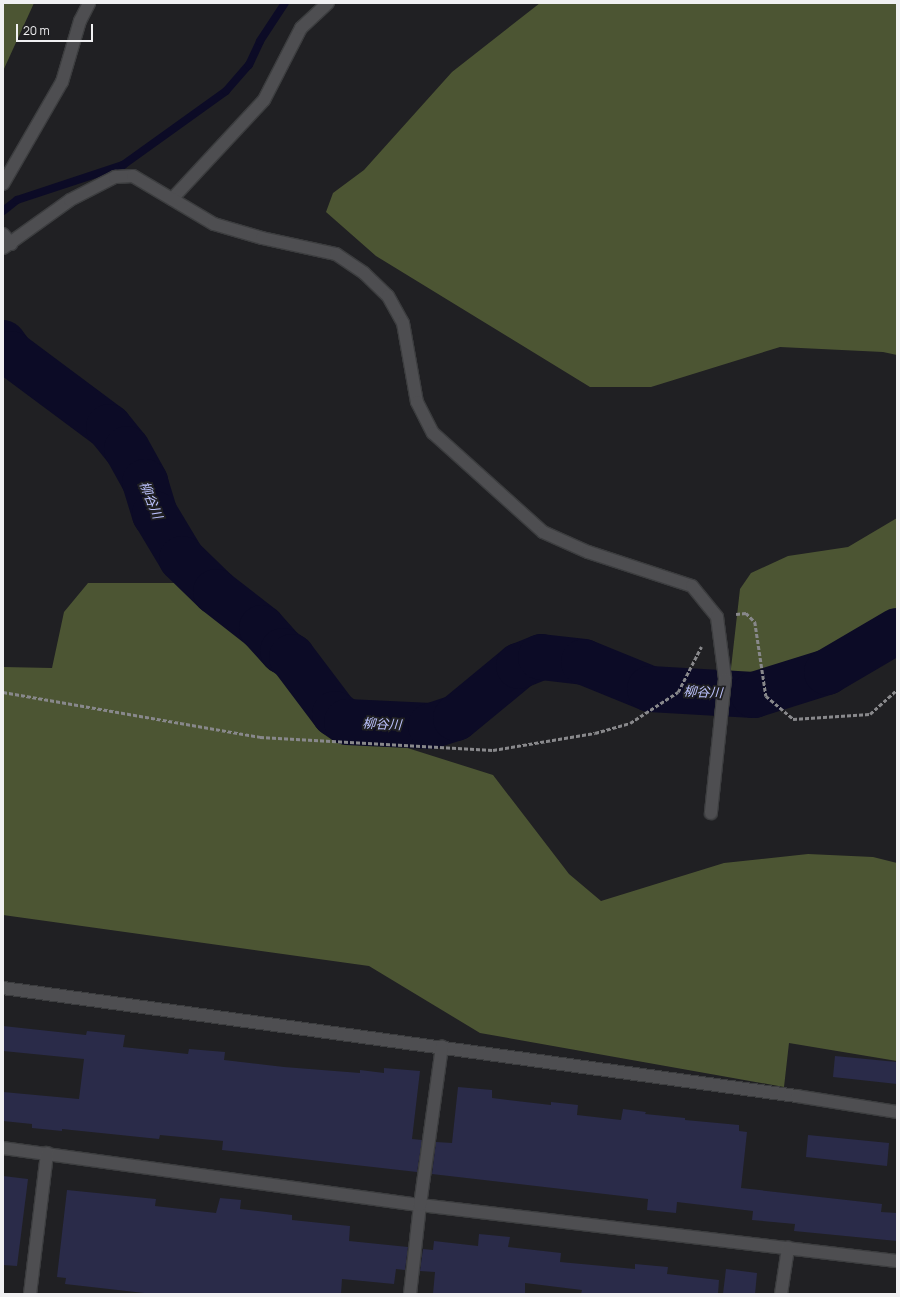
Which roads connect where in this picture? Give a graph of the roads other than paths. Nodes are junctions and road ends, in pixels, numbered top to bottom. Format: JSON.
{"nodes":[{"id":1,"x":89,"y":3,"type":"edge"},
{"id":2,"x":328,"y":3,"type":"edge"},
{"id":3,"x":3,"y":184,"type":"edge"},
{"id":4,"x":172,"y":199,"type":"junction"},
{"id":5,"x":3,"y":234,"type":"edge"},
{"id":6,"x":7,"y":246,"type":"edge"},
{"id":7,"x":711,"y":813,"type":"dead end"},
{"id":8,"x":3,"y":988,"type":"edge"},
{"id":9,"x":442,"y":1047,"type":"junction"},
{"id":10,"x":897,"y":1112,"type":"edge"},
{"id":11,"x":3,"y":1148,"type":"edge"},
{"id":12,"x":47,"y":1154,"type":"junction"},
{"id":13,"x":420,"y":1205,"type":"junction"},
{"id":14,"x":788,"y":1248,"type":"junction"},
{"id":15,"x":897,"y":1260,"type":"edge"},
{"id":16,"x":30,"y":1294,"type":"edge"},
{"id":17,"x":410,"y":1294,"type":"edge"},
{"id":18,"x":781,"y":1294,"type":"edge"}],
"edges":[{"from":1,"to":3,"type":"street"},
{"from":2,"to":4,"type":"street"},
{"from":4,"to":6,"type":"street"},
{"from":4,"to":7,"type":"street"},
{"from":5,"to":6,"type":"street"},
{"from":8,"to":9,"type":"street"},
{"from":9,"to":10,"type":"street"},
{"from":9,"to":13,"type":"street"},
{"from":11,"to":12,"type":"street"},
{"from":12,"to":13,"type":"street"},
{"from":12,"to":16,"type":"street"},
{"from":13,"to":14,"type":"street"},
{"from":13,"to":17,"type":"street"},
{"from":14,"to":15,"type":"street"},
{"from":14,"to":18,"type":"street"}]}
